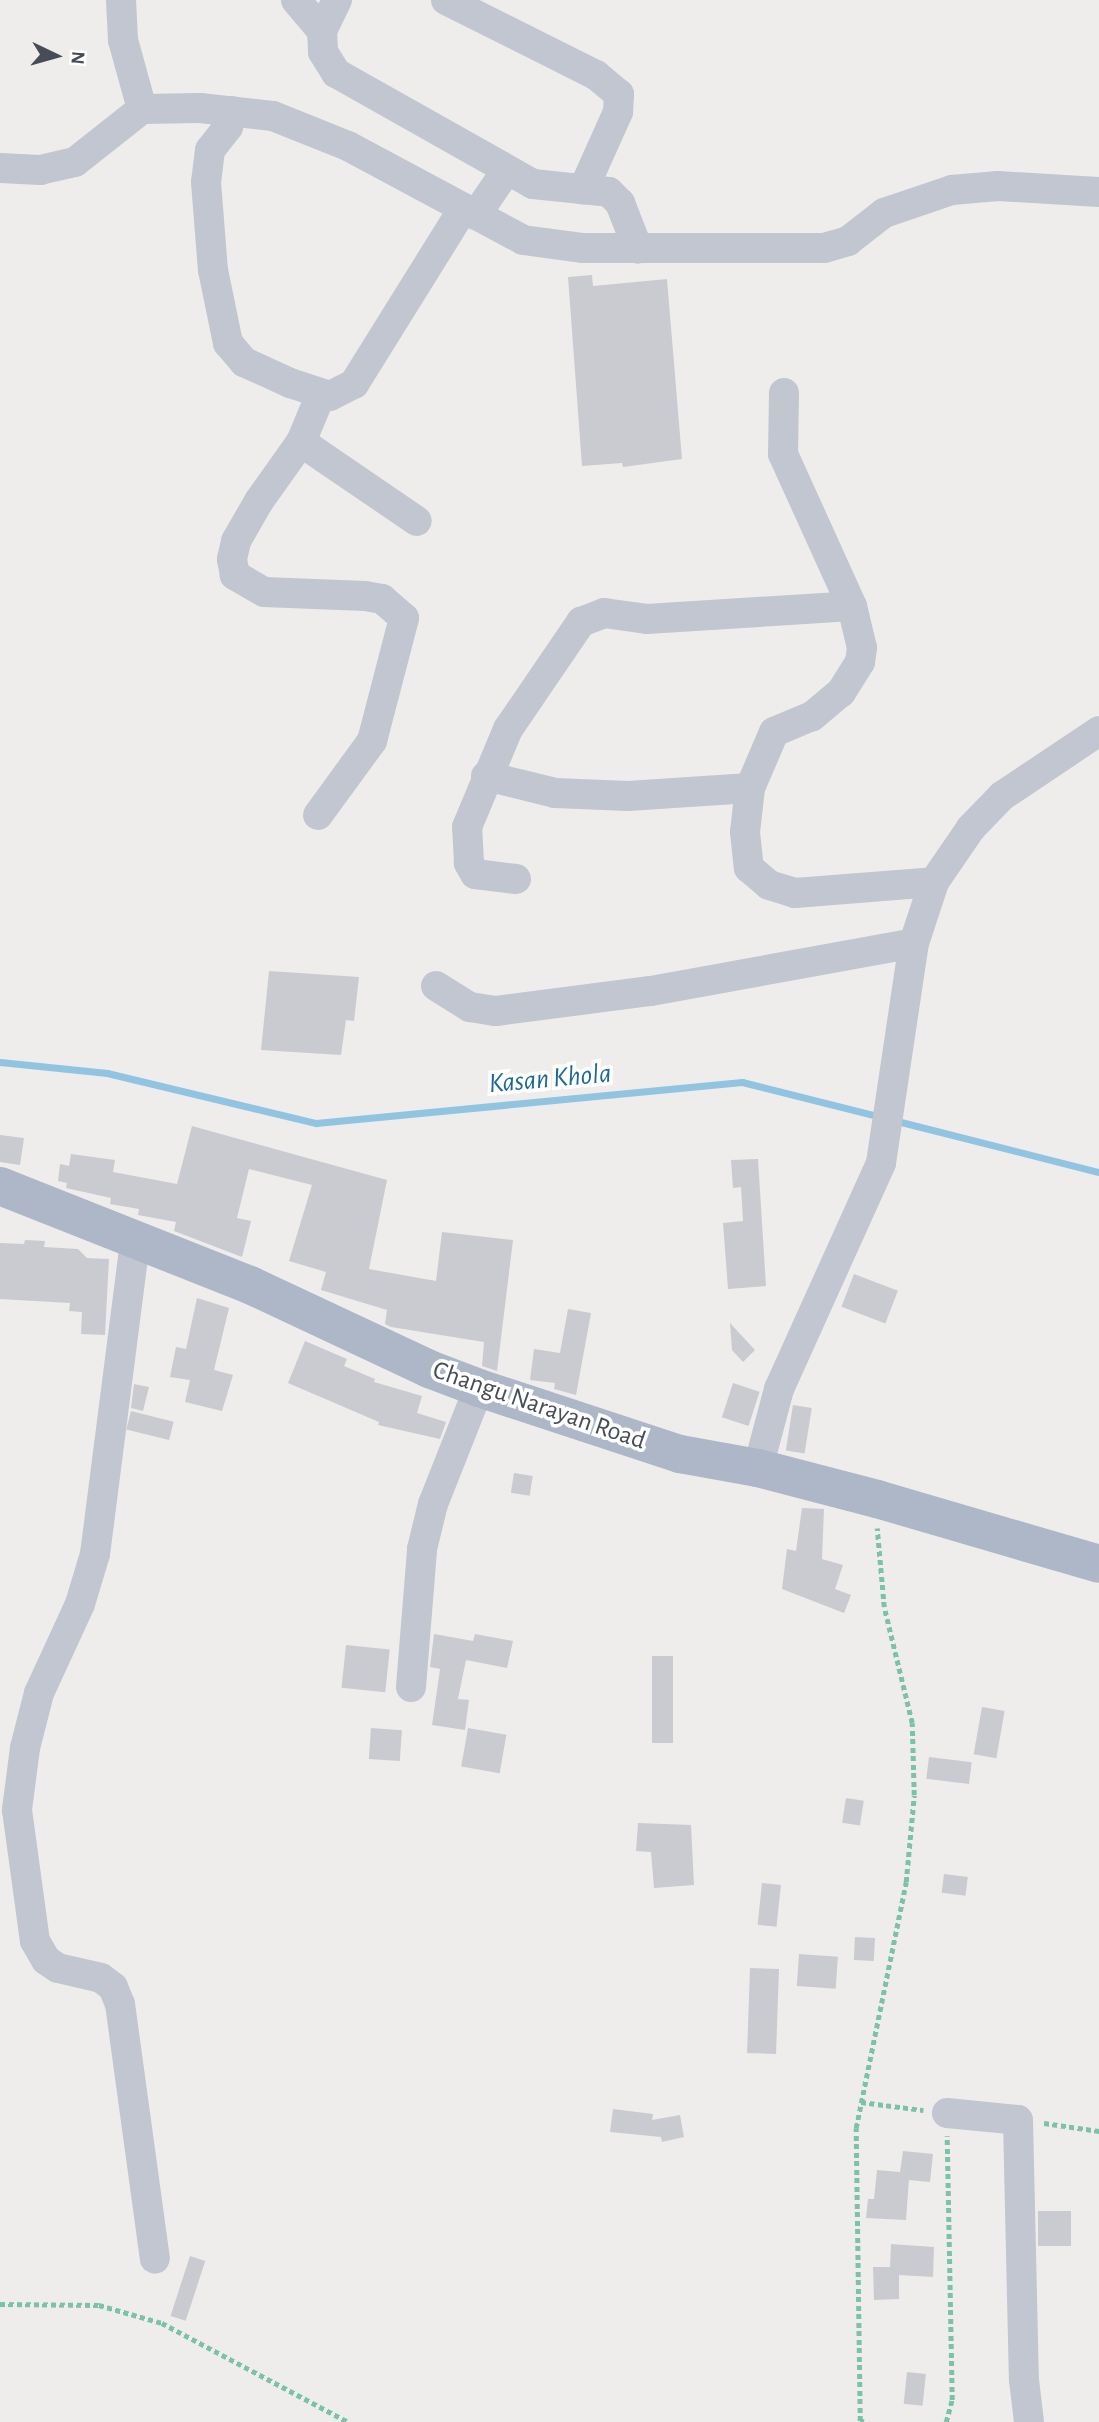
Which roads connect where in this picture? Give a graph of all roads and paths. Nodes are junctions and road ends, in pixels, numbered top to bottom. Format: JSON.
{"nodes":[{"id":1,"x":121,"y":0,"type":"edge"},
{"id":2,"x":296,"y":0,"type":"edge"},
{"id":3,"x":337,"y":0,"type":"edge"},
{"id":4,"x":446,"y":0,"type":"edge"},
{"id":5,"x":322,"y":31,"type":"junction"},
{"id":6,"x":142,"y":108,"type":"junction"},
{"id":7,"x":232,"y":111,"type":"junction"},
{"id":8,"x":0,"y":168,"type":"edge"},
{"id":9,"x":506,"y":171,"type":"junction"},
{"id":10,"x":583,"y":190,"type":"junction"},
{"id":11,"x":1099,"y":192,"type":"edge"},
{"id":12,"x":470,"y":212,"type":"junction"},
{"id":13,"x":638,"y":249,"type":"junction"},
{"id":14,"x":784,"y":393,"type":"dead end"},
{"id":15,"x":321,"y":394,"type":"junction"},
{"id":16,"x":301,"y":442,"type":"junction"},
{"id":17,"x":417,"y":521,"type":"dead end"},
{"id":18,"x":852,"y":606,"type":"junction"},
{"id":19,"x":1099,"y":731,"type":"edge"},
{"id":20,"x":486,"y":776,"type":"junction"},
{"id":21,"x":750,"y":788,"type":"junction"},
{"id":22,"x":318,"y":815,"type":"dead end"},
{"id":23,"x":516,"y":879,"type":"dead end"},
{"id":24,"x":934,"y":883,"type":"junction"},
{"id":25,"x":914,"y":943,"type":"junction"},
{"id":26,"x":436,"y":986,"type":"dead end"},
{"id":27,"x":0,"y":1186,"type":"edge"},
{"id":28,"x":135,"y":1242,"type":"junction"},
{"id":29,"x":479,"y":1388,"type":"junction"},
{"id":30,"x":758,"y":1468,"type":"junction"},
{"id":31,"x":877,"y":1499,"type":"junction"},
{"id":32,"x":1099,"y":1564,"type":"edge"},
{"id":33,"x":411,"y":1687,"type":"dead end"},
{"id":34,"x":861,"y":2102,"type":"junction"},
{"id":35,"x":947,"y":2113,"type":"junction"},
{"id":36,"x":1018,"y":2120,"type":"junction"},
{"id":37,"x":1099,"y":2131,"type":"edge"},
{"id":38,"x":155,"y":2259,"type":"dead end"},
{"id":39,"x":0,"y":2304,"type":"edge"},
{"id":40,"x":348,"y":2422,"type":"edge"},
{"id":41,"x":864,"y":2422,"type":"edge"},
{"id":42,"x":946,"y":2422,"type":"edge"},
{"id":43,"x":1029,"y":2422,"type":"edge"}],
"edges":[{"from":1,"to":6,"type":"street"},
{"from":2,"to":5,"type":"street"},
{"from":3,"to":5,"type":"street"},
{"from":4,"to":10,"type":"street"},
{"from":5,"to":9,"type":"street"},
{"from":6,"to":7,"type":"street"},
{"from":6,"to":8,"type":"street"},
{"from":7,"to":12,"type":"street"},
{"from":7,"to":15,"type":"street"},
{"from":9,"to":10,"type":"street"},
{"from":9,"to":12,"type":"street"},
{"from":10,"to":13,"type":"street"},
{"from":11,"to":13,"type":"street"},
{"from":12,"to":13,"type":"street"},
{"from":12,"to":15,"type":"street"},
{"from":14,"to":18,"type":"street"},
{"from":15,"to":16,"type":"street"},
{"from":16,"to":17,"type":"street"},
{"from":16,"to":22,"type":"street"},
{"from":18,"to":20,"type":"street"},
{"from":18,"to":21,"type":"street"},
{"from":19,"to":24,"type":"street"},
{"from":20,"to":21,"type":"street"},
{"from":20,"to":23,"type":"street"},
{"from":21,"to":24,"type":"street"},
{"from":24,"to":25,"type":"street"},
{"from":25,"to":26,"type":"street"},
{"from":25,"to":30,"type":"street"},
{"from":27,"to":28,"type":"main road","name":"Changu Narayan Road"},
{"from":28,"to":29,"type":"main road","name":"Changu Narayan Road"},
{"from":28,"to":38,"type":"street"},
{"from":29,"to":30,"type":"main road","name":"Changu Narayan Road"},
{"from":29,"to":33,"type":"street"},
{"from":30,"to":31,"type":"main road","name":"Changu Narayan Road"},
{"from":31,"to":32,"type":"main road","name":"Changu Narayan Road"},
{"from":31,"to":34,"type":"path"},
{"from":34,"to":35,"type":"path"},
{"from":34,"to":41,"type":"path"},
{"from":35,"to":36,"type":"street"},
{"from":35,"to":42,"type":"path"},
{"from":36,"to":37,"type":"path"},
{"from":36,"to":43,"type":"street"},
{"from":39,"to":40,"type":"path"}]}
